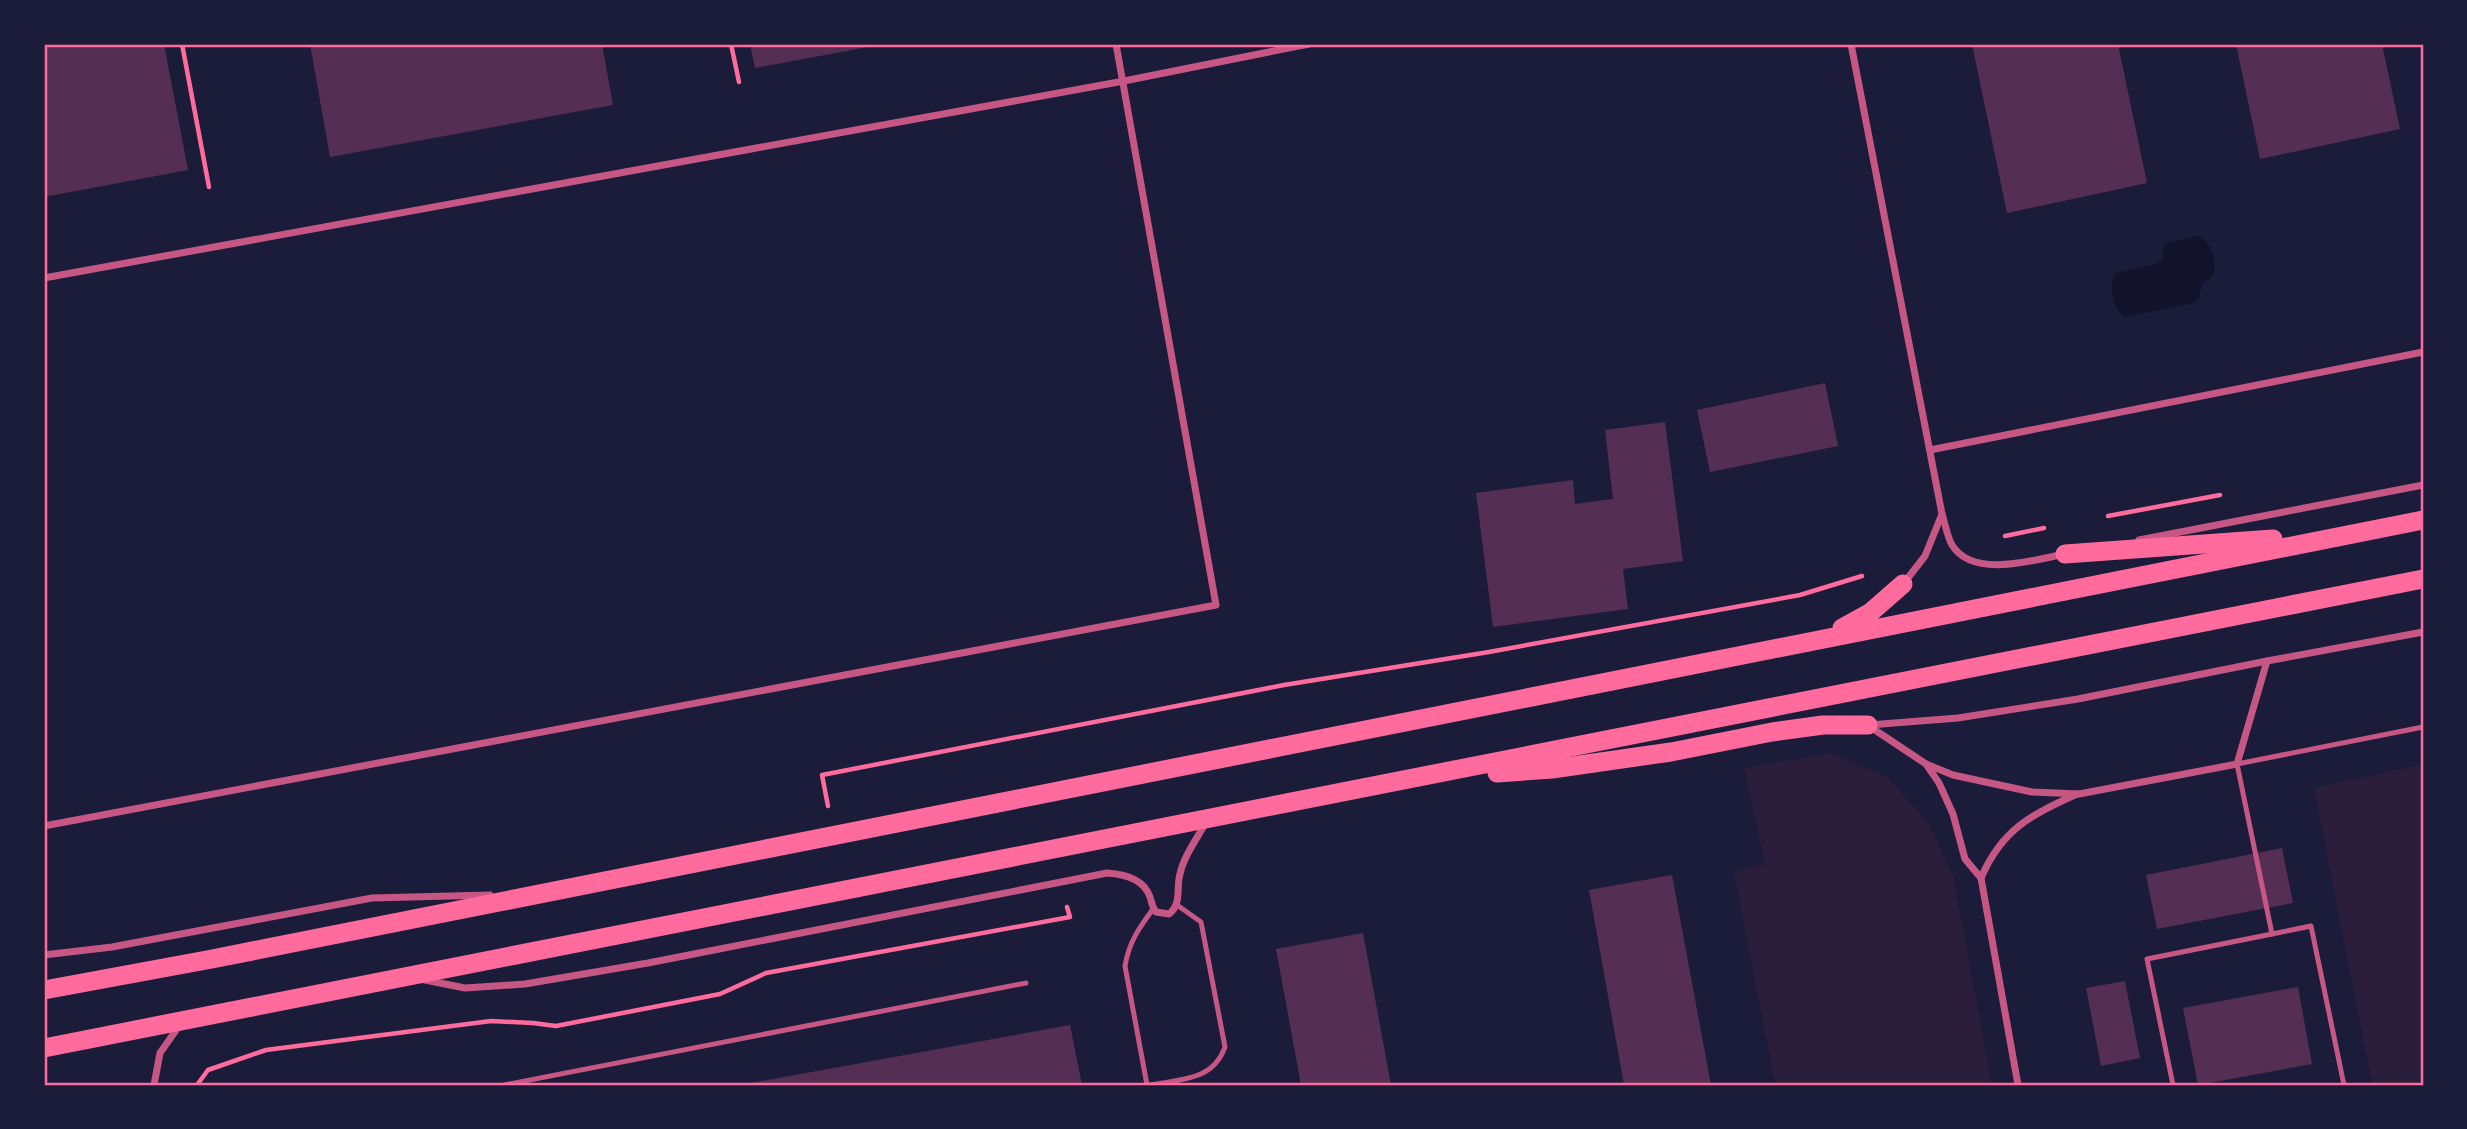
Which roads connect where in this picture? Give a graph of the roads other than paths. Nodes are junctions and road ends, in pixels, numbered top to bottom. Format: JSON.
{"nodes":[{"id":1,"x":1116,"y":44,"type":"edge"},
{"id":2,"x":1310,"y":44,"type":"edge"},
{"id":3,"x":1851,"y":44,"type":"edge"},
{"id":4,"x":1124,"y":81,"type":"junction"},
{"id":5,"x":44,"y":278,"type":"edge"},
{"id":6,"x":2423,"y":352,"type":"edge"},
{"id":7,"x":1930,"y":450,"type":"junction"},
{"id":8,"x":2423,"y":485,"type":"edge"},
{"id":9,"x":1942,"y":514,"type":"junction"},
{"id":10,"x":2423,"y":520,"type":"edge"},
{"id":11,"x":2361,"y":532,"type":"junction"},
{"id":12,"x":2065,"y":554,"type":"junction"},
{"id":13,"x":2423,"y":579,"type":"edge"},
{"id":14,"x":1903,"y":584,"type":"joint"},
{"id":15,"x":2423,"y":632,"type":"edge"},
{"id":16,"x":1823,"y":638,"type":"junction"},
{"id":17,"x":2267,"y":662,"type":"junction"},
{"id":18,"x":1868,"y":725,"type":"junction"},
{"id":19,"x":2423,"y":727,"type":"edge"},
{"id":20,"x":1926,"y":764,"type":"junction"},
{"id":21,"x":2237,"y":765,"type":"junction"},
{"id":22,"x":1412,"y":779,"type":"junction"},
{"id":23,"x":2079,"y":794,"type":"junction"},
{"id":24,"x":1208,"y":820,"type":"junction"},
{"id":25,"x":44,"y":826,"type":"edge"},
{"id":26,"x":1981,"y":877,"type":"junction"},
{"id":27,"x":537,"y":894,"type":"junction"},
{"id":28,"x":1177,"y":905,"type":"junction"},
{"id":29,"x":1153,"y":909,"type":"junction"},
{"id":30,"x":2272,"y":934,"type":"junction"},
{"id":31,"x":44,"y":955,"type":"edge"},
{"id":32,"x":410,"y":977,"type":"junction"},
{"id":33,"x":1026,"y":984,"type":"dead end"},
{"id":34,"x":44,"y":990,"type":"edge"},
{"id":35,"x":181,"y":1022,"type":"junction"},
{"id":36,"x":44,"y":1048,"type":"edge"},
{"id":37,"x":154,"y":1085,"type":"edge"},
{"id":38,"x":505,"y":1085,"type":"edge"},
{"id":39,"x":1149,"y":1085,"type":"edge"},
{"id":40,"x":2018,"y":1085,"type":"edge"},
{"id":41,"x":2173,"y":1085,"type":"edge"},
{"id":42,"x":2344,"y":1085,"type":"edge"}],
"edges":[{"from":1,"to":4,"type":"street"},
{"from":2,"to":4,"type":"street"},
{"from":3,"to":7,"type":"street"},
{"from":4,"to":5,"type":"street"},
{"from":4,"to":25,"type":"street"},
{"from":6,"to":7,"type":"street"},
{"from":7,"to":9,"type":"street"},
{"from":8,"to":12,"type":"street"},
{"from":9,"to":12,"type":"street"},
{"from":9,"to":14,"type":"street"},
{"from":10,"to":11,"type":"highway"},
{"from":11,"to":12,"type":"highway"},
{"from":11,"to":16,"type":"highway"},
{"from":13,"to":22,"type":"highway"},
{"from":14,"to":16,"type":"highway"},
{"from":15,"to":17,"type":"street"},
{"from":16,"to":27,"type":"highway"},
{"from":17,"to":18,"type":"street"},
{"from":17,"to":21,"type":"street"},
{"from":18,"to":20,"type":"street"},
{"from":18,"to":22,"type":"highway"},
{"from":19,"to":21,"type":"lane"},
{"from":20,"to":23,"type":"street"},
{"from":20,"to":26,"type":"street"},
{"from":21,"to":23,"type":"street"},
{"from":21,"to":30,"type":"lane"},
{"from":22,"to":24,"type":"highway"},
{"from":23,"to":26,"type":"street"},
{"from":24,"to":28,"type":"street"},
{"from":24,"to":32,"type":"highway"},
{"from":26,"to":40,"type":"street"},
{"from":27,"to":31,"type":"street"},
{"from":27,"to":34,"type":"highway"},
{"from":28,"to":29,"type":"street"},
{"from":28,"to":39,"type":"lane"},
{"from":29,"to":32,"type":"street"},
{"from":29,"to":39,"type":"lane"},
{"from":30,"to":41,"type":"lane"},
{"from":30,"to":42,"type":"lane"},
{"from":32,"to":35,"type":"highway"},
{"from":33,"to":38,"type":"lane"},
{"from":35,"to":36,"type":"highway"},
{"from":35,"to":37,"type":"street"}]}
